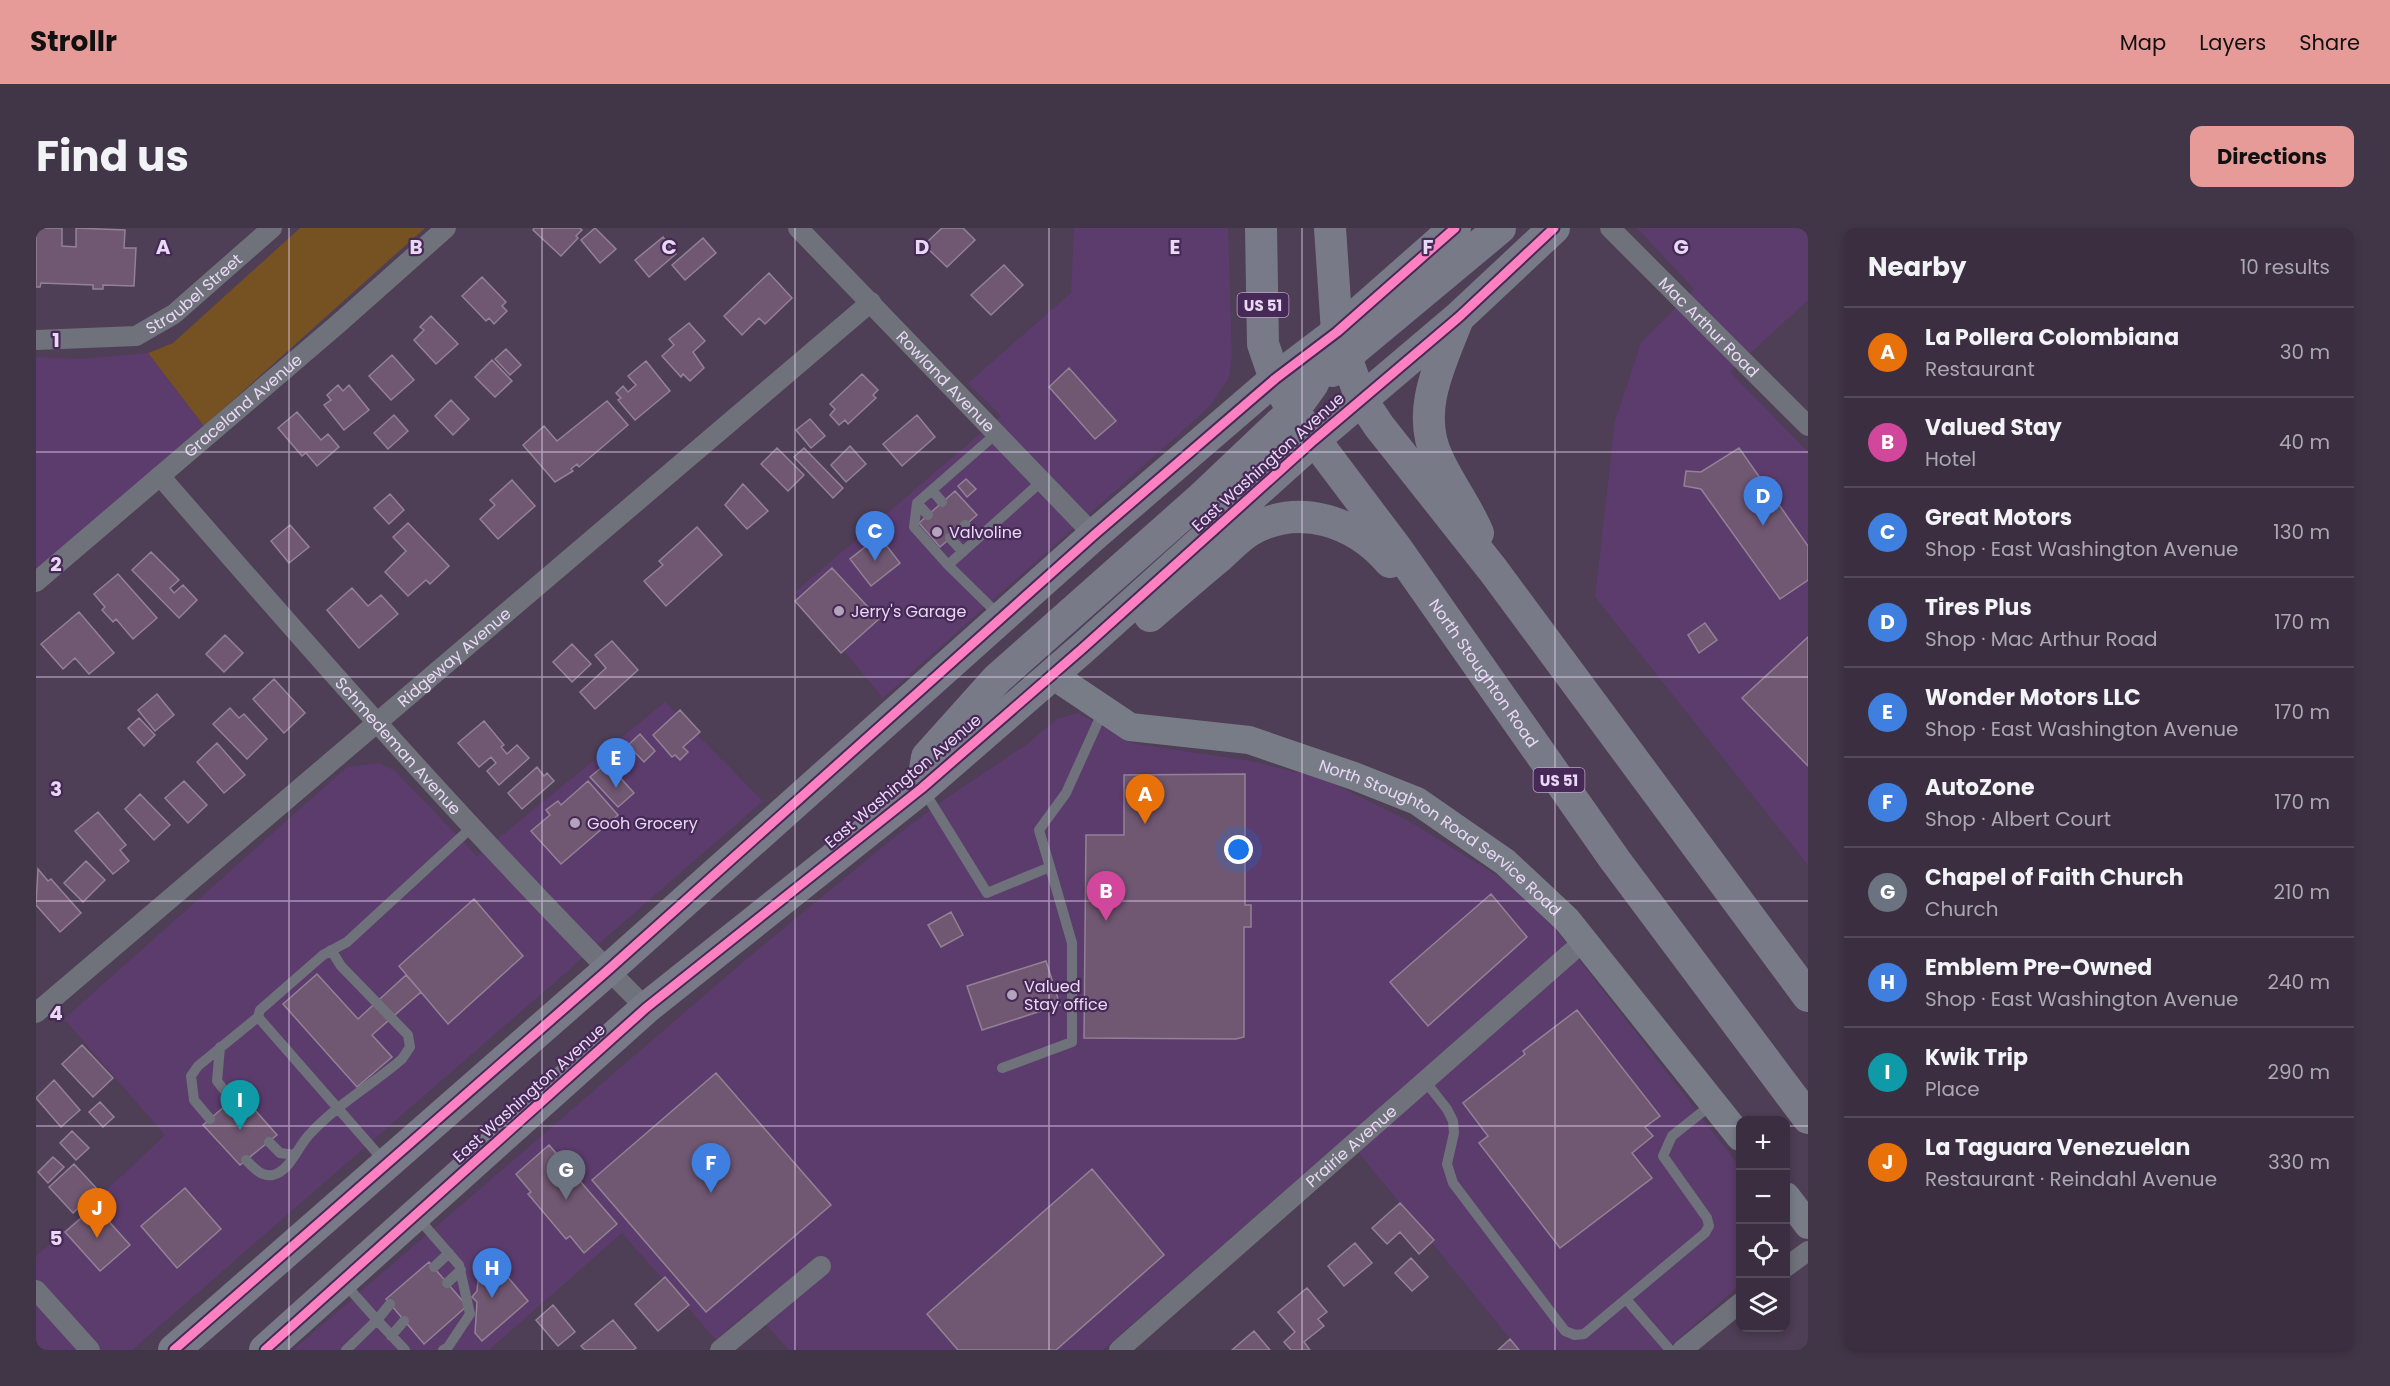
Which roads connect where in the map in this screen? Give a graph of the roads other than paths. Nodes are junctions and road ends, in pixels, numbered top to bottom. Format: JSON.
{"nodes":[{"id":1,"x":272,"y":228,"type":"edge"},
{"id":2,"x":446,"y":228,"type":"edge"},
{"id":3,"x":798,"y":228,"type":"edge"},
{"id":4,"x":1261,"y":228,"type":"edge"},
{"id":5,"x":1330,"y":228,"type":"edge"},
{"id":6,"x":1455,"y":228,"type":"edge"},
{"id":7,"x":1500,"y":228,"type":"edge"},
{"id":8,"x":1554,"y":228,"type":"edge"},
{"id":9,"x":1610,"y":228,"type":"edge"},
{"id":10,"x":871,"y":302,"type":"junction"},
{"id":11,"x":1459,"y":317,"type":"junction"},
{"id":12,"x":36,"y":340,"type":"edge"},
{"id":13,"x":1341,"y":345,"type":"junction"},
{"id":14,"x":1275,"y":379,"type":"junction"},
{"id":15,"x":1361,"y":399,"type":"junction"},
{"id":16,"x":1293,"y":411,"type":"junction"},
{"id":17,"x":1808,"y":426,"type":"edge"},
{"id":18,"x":996,"y":434,"type":"junction"},
{"id":19,"x":1314,"y":440,"type":"junction"},
{"id":20,"x":160,"y":476,"type":"junction"},
{"id":21,"x":1042,"y":481,"type":"junction"},
{"id":22,"x":932,"y":490,"type":"junction"},
{"id":23,"x":942,"y":502,"type":"dead end"},
{"id":24,"x":917,"y":503,"type":"junction"},
{"id":25,"x":928,"y":515,"type":"dead end"},
{"id":26,"x":965,"y":525,"type":"dead end"},
{"id":27,"x":1094,"y":535,"type":"junction"},
{"id":28,"x":950,"y":538,"type":"dead end"},
{"id":29,"x":977,"y":539,"type":"junction"},
{"id":30,"x":963,"y":552,"type":"junction"},
{"id":31,"x":948,"y":565,"type":"junction"},
{"id":32,"x":1493,"y":570,"type":"junction"},
{"id":33,"x":36,"y":582,"type":"edge"},
{"id":34,"x":1001,"y":617,"type":"junction"},
{"id":35,"x":1083,"y":648,"type":"junction"},
{"id":36,"x":1474,"y":660,"type":"junction"},
{"id":37,"x":1051,"y":674,"type":"junction"},
{"id":38,"x":1104,"y":711,"type":"junction"},
{"id":39,"x":376,"y":724,"type":"junction"},
{"id":40,"x":922,"y":788,"type":"junction"},
{"id":41,"x":472,"y":827,"type":"junction"},
{"id":42,"x":1050,"y":867,"type":"junction"},
{"id":43,"x":1584,"y":941,"type":"junction"},
{"id":44,"x":331,"y":950,"type":"junction"},
{"id":45,"x":608,"y":970,"type":"junction"},
{"id":46,"x":1808,"y":996,"type":"edge"},
{"id":47,"x":646,"y":1008,"type":"junction"},
{"id":48,"x":36,"y":1013,"type":"edge"},
{"id":49,"x":258,"y":1017,"type":"junction"},
{"id":50,"x":220,"y":1047,"type":"junction"},
{"id":51,"x":1002,"y":1068,"type":"dead end"},
{"id":52,"x":1425,"y":1081,"type":"junction"},
{"id":53,"x":232,"y":1100,"type":"dead end"},
{"id":54,"x":1714,"y":1103,"type":"junction"},
{"id":55,"x":339,"y":1108,"type":"junction"},
{"id":56,"x":1808,"y":1118,"type":"edge"},
{"id":57,"x":210,"y":1119,"type":"dead end"},
{"id":58,"x":1736,"y":1132,"type":"edge"},
{"id":59,"x":269,"y":1142,"type":"dead end"},
{"id":60,"x":295,"y":1155,"type":"junction"},
{"id":61,"x":246,"y":1160,"type":"dead end"},
{"id":62,"x":385,"y":1163,"type":"junction"},
{"id":63,"x":1790,"y":1202,"type":"edge"},
{"id":64,"x":415,"y":1215,"type":"junction"},
{"id":65,"x":1808,"y":1225,"type":"edge"},
{"id":66,"x":1808,"y":1251,"type":"edge"},
{"id":67,"x":449,"y":1253,"type":"junction"},
{"id":68,"x":1790,"y":1264,"type":"edge"},
{"id":69,"x":821,"y":1266,"type":"dead end"},
{"id":70,"x":434,"y":1267,"type":"dead end"},
{"id":71,"x":461,"y":1270,"type":"junction"},
{"id":72,"x":342,"y":1281,"type":"junction"},
{"id":73,"x":447,"y":1283,"type":"dead end"},
{"id":74,"x":36,"y":1290,"type":"edge"},
{"id":75,"x":1626,"y":1299,"type":"junction"},
{"id":76,"x":390,"y":1304,"type":"dead end"},
{"id":77,"x":1736,"y":1306,"type":"edge"},
{"id":78,"x":377,"y":1320,"type":"junction"},
{"id":79,"x":404,"y":1321,"type":"dead end"},
{"id":80,"x":391,"y":1336,"type":"junction"},
{"id":81,"x":90,"y":1350,"type":"edge"},
{"id":82,"x":174,"y":1350,"type":"edge"},
{"id":83,"x":265,"y":1350,"type":"edge"},
{"id":84,"x":346,"y":1350,"type":"edge"},
{"id":85,"x":405,"y":1350,"type":"edge"},
{"id":86,"x":442,"y":1350,"type":"edge"},
{"id":87,"x":720,"y":1350,"type":"edge"},
{"id":88,"x":1119,"y":1350,"type":"edge"},
{"id":89,"x":1670,"y":1350,"type":"edge"},
{"id":90,"x":1682,"y":1350,"type":"edge"}],
"edges":[{"from":1,"to":12,"type":"street","name":"Straubel Street"},
{"from":2,"to":20,"type":"street","name":"Graceland Avenue"},
{"from":3,"to":10,"type":"street","name":"Rowland Avenue"},
{"from":4,"to":14,"type":"main road","name":"North Stoughton Road","number":"US 51"},
{"from":5,"to":13,"type":"main road"},
{"from":6,"to":13,"type":"main road"},
{"from":7,"to":13,"type":"main road"},
{"from":8,"to":11,"type":"main road","name":"East Washington Avenue"},
{"from":9,"to":17,"type":"street","name":"Mac Arthur Road"},
{"from":10,"to":18,"type":"street","name":"Rowland Avenue"},
{"from":10,"to":39,"type":"street","name":"Ridgeway Avenue"},
{"from":11,"to":15,"type":"main road","name":"East Washington Avenue"},
{"from":11,"to":32,"type":"main road"},
{"from":13,"to":14,"type":"main road"},
{"from":13,"to":15,"type":"main road"},
{"from":13,"to":16,"type":"main road"},
{"from":13,"to":19,"type":"main road"},
{"from":14,"to":16,"type":"main road","name":"North Stoughton Road","number":"US 51"},
{"from":14,"to":27,"type":"main road"},
{"from":15,"to":19,"type":"main road","name":"East Washington Avenue"},
{"from":15,"to":32,"type":"main road"},
{"from":16,"to":19,"type":"main road","name":"North Stoughton Road","number":"US 51"},
{"from":16,"to":40,"type":"main road"},
{"from":18,"to":21,"type":"street","name":"Rowland Avenue"},
{"from":18,"to":22,"type":"lane"},
{"from":19,"to":35,"type":"main road","name":"East Washington Avenue"},
{"from":19,"to":36,"type":"main road","name":"North Stoughton Road","number":"US 51"},
{"from":20,"to":33,"type":"street","name":"Graceland Avenue"},
{"from":20,"to":39,"type":"street","name":"Schmedeman Avenue"},
{"from":21,"to":27,"type":"street","name":"Rowland Avenue"},
{"from":21,"to":29,"type":"lane"},
{"from":22,"to":23,"type":"lane"},
{"from":22,"to":24,"type":"lane"},
{"from":24,"to":25,"type":"lane"},
{"from":24,"to":31,"type":"lane"},
{"from":26,"to":29,"type":"lane"},
{"from":27,"to":34,"type":"main road"},
{"from":28,"to":30,"type":"lane"},
{"from":29,"to":30,"type":"lane"},
{"from":30,"to":31,"type":"lane"},
{"from":31,"to":34,"type":"lane"},
{"from":32,"to":46,"type":"main road"},
{"from":34,"to":45,"type":"main road"},
{"from":35,"to":36,"type":"main road"},
{"from":35,"to":37,"type":"main road","name":"East Washington Avenue"},
{"from":36,"to":56,"type":"main road","name":"North Stoughton Road","number":"US 51"},
{"from":37,"to":38,"type":"street","name":"North Stoughton Road Service Road"},
{"from":37,"to":40,"type":"main road","name":"East Washington Avenue"},
{"from":38,"to":42,"type":"lane"},
{"from":38,"to":43,"type":"street","name":"North Stoughton Road Service Road"},
{"from":39,"to":41,"type":"street","name":"Schmedeman Avenue"},
{"from":39,"to":48,"type":"street","name":"Ridgeway Avenue"},
{"from":40,"to":42,"type":"lane"},
{"from":40,"to":47,"type":"main road","name":"East Washington Avenue"},
{"from":41,"to":44,"type":"lane"},
{"from":41,"to":45,"type":"street","name":"Schmedeman Avenue"},
{"from":42,"to":51,"type":"lane"},
{"from":43,"to":52,"type":"street","name":"Prairie Avenue"},
{"from":43,"to":54,"type":"street","name":"North Stoughton Road Service Road"},
{"from":44,"to":49,"type":"lane"},
{"from":44,"to":55,"type":"lane"},
{"from":45,"to":47,"type":"street","name":"Schmedeman Avenue"},
{"from":45,"to":62,"type":"main road"},
{"from":47,"to":64,"type":"main road","name":"East Washington Avenue"},
{"from":49,"to":50,"type":"lane"},
{"from":49,"to":55,"type":"lane"},
{"from":50,"to":53,"type":"lane"},
{"from":50,"to":57,"type":"lane"},
{"from":52,"to":75,"type":"lane"},
{"from":52,"to":88,"type":"street","name":"Prairie Avenue"},
{"from":54,"to":58,"type":"street","name":"North Stoughton Road Service Road"},
{"from":54,"to":75,"type":"lane"},
{"from":55,"to":60,"type":"lane"},
{"from":55,"to":62,"type":"lane"},
{"from":59,"to":60,"type":"lane"},
{"from":60,"to":61,"type":"lane"},
{"from":62,"to":82,"type":"main road"},
{"from":63,"to":65,"type":"street"},
{"from":64,"to":67,"type":"lane"},
{"from":64,"to":72,"type":"main road","name":"East Washington Avenue"},
{"from":66,"to":68,"type":"street"},
{"from":67,"to":70,"type":"lane"},
{"from":67,"to":71,"type":"lane"},
{"from":69,"to":87,"type":"street"},
{"from":71,"to":73,"type":"lane"},
{"from":71,"to":86,"type":"lane"},
{"from":72,"to":78,"type":"lane"},
{"from":72,"to":83,"type":"main road","name":"East Washington Avenue"},
{"from":74,"to":81,"type":"street"},
{"from":75,"to":89,"type":"lane"},
{"from":76,"to":78,"type":"lane"},
{"from":77,"to":90,"type":"street"},
{"from":78,"to":80,"type":"lane"},
{"from":78,"to":84,"type":"lane"},
{"from":79,"to":80,"type":"lane"},
{"from":80,"to":85,"type":"lane"}]}
